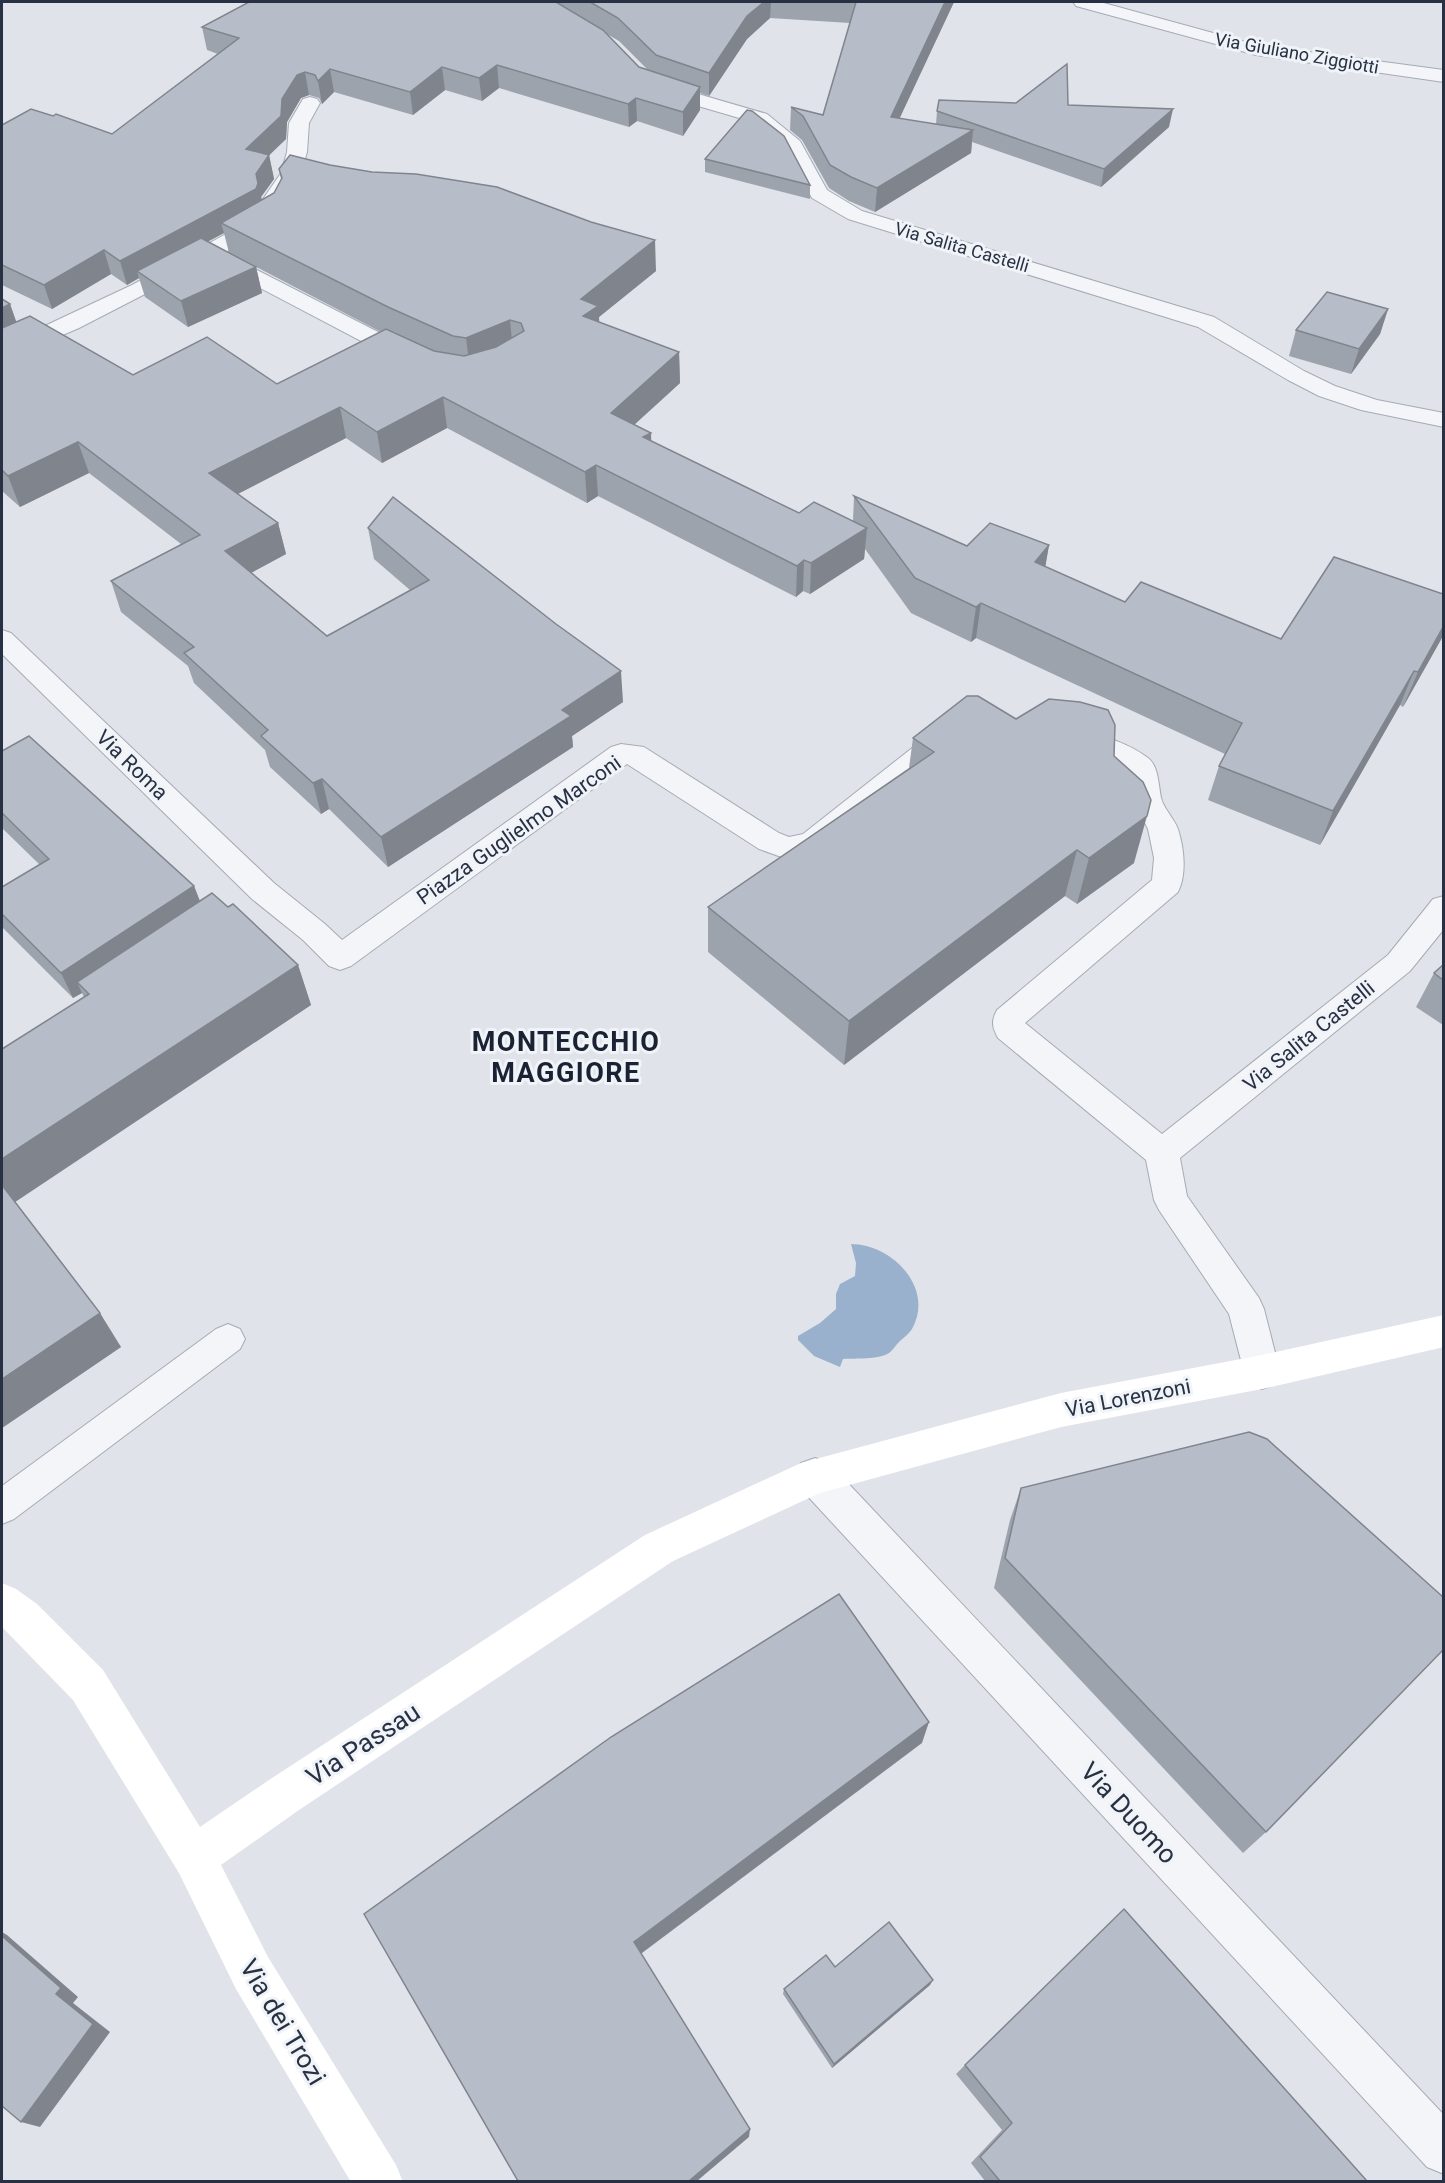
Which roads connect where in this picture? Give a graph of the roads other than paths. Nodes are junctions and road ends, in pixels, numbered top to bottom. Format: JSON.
{"nodes":[{"id":1,"x":1082,"y":2,"type":"edge"},
{"id":2,"x":1443,"y":76,"type":"edge"},
{"id":3,"x":642,"y":78,"type":"edge"},
{"id":4,"x":310,"y":103,"type":"dead end"},
{"id":5,"x":208,"y":253,"type":"junction"},
{"id":6,"x":2,"y":354,"type":"edge"},
{"id":7,"x":423,"y":363,"type":"edge"},
{"id":8,"x":1443,"y":420,"type":"edge"},
{"id":9,"x":2,"y":639,"type":"edge"},
{"id":10,"x":975,"y":731,"type":"edge"},
{"id":11,"x":1049,"y":735,"type":"edge"},
{"id":12,"x":263,"y":891,"type":"junction"},
{"id":13,"x":1443,"y":907,"type":"edge"},
{"id":14,"x":235,"y":909,"type":"edge"},
{"id":15,"x":1162,"y":1153,"type":"junction"},
{"id":16,"x":1443,"y":1331,"type":"edge"},
{"id":17,"x":228,"y":1339,"type":"dead end"},
{"id":18,"x":1262,"y":1372,"type":"junction"},
{"id":19,"x":815,"y":1476,"type":"junction"},
{"id":20,"x":2,"y":1507,"type":"edge"},
{"id":21,"x":2,"y":1603,"type":"edge"},
{"id":22,"x":194,"y":1858,"type":"junction"},
{"id":23,"x":1443,"y":2150,"type":"edge"},
{"id":24,"x":379,"y":2181,"type":"edge"}],
"edges":[{"from":1,"to":2,"type":"street","name":"Via Giuliano Ziggiotti"},
{"from":3,"to":8,"type":"street","name":"Via Salita Castelli"},
{"from":4,"to":5,"type":"street"},
{"from":5,"to":6,"type":"street"},
{"from":5,"to":7,"type":"street"},
{"from":9,"to":12,"type":"street","name":"Via Roma"},
{"from":10,"to":12,"type":"street","name":"Piazza Guglielmo Marconi"},
{"from":11,"to":15,"type":"street"},
{"from":12,"to":14,"type":"street"},
{"from":13,"to":15,"type":"street","name":"Via Salita Castelli"},
{"from":15,"to":18,"type":"street"},
{"from":16,"to":18,"type":"street","name":"Via Lorenzoni"},
{"from":17,"to":20,"type":"lane"},
{"from":18,"to":19,"type":"street","name":"Via Lorenzoni"},
{"from":19,"to":22,"type":"street","name":"Via Passau"},
{"from":19,"to":23,"type":"street","name":"Via Duomo"},
{"from":21,"to":22,"type":"street"},
{"from":22,"to":24,"type":"street","name":"Via dei Trozi"}]}
